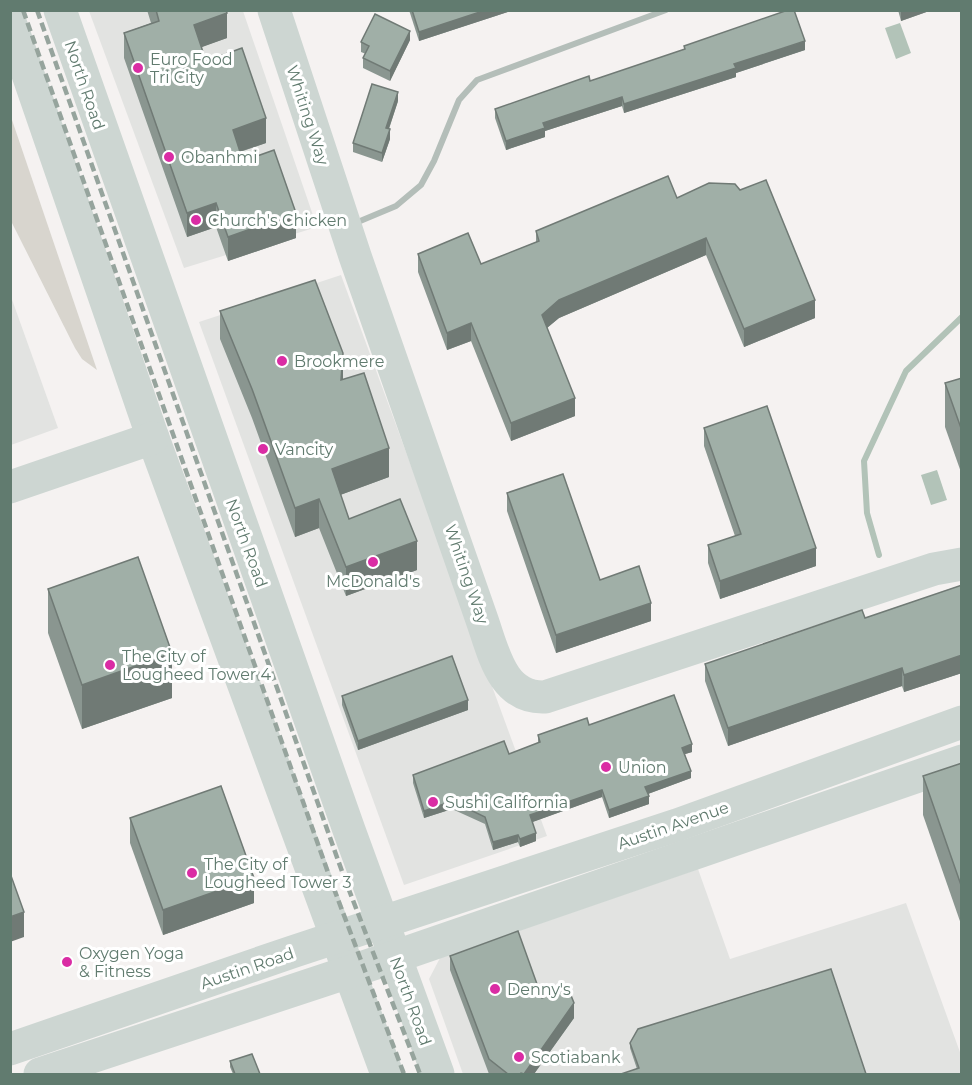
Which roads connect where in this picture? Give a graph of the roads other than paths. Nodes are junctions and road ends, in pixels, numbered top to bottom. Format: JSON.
{"nodes":[{"id":1,"x":60,"y":10,"type":"edge"},
{"id":2,"x":274,"y":10,"type":"edge"},
{"id":3,"x":666,"y":10,"type":"edge"},
{"id":4,"x":10,"y":22,"type":"edge"},
{"id":5,"x":345,"y":226,"type":"junction"},
{"id":6,"x":153,"y":438,"type":"junction"},
{"id":7,"x":10,"y":487,"type":"edge"},
{"id":8,"x":962,"y":564,"type":"edge"},
{"id":9,"x":962,"y":722,"type":"edge"},
{"id":10,"x":962,"y":761,"type":"edge"},
{"id":11,"x":677,"y":825,"type":"junction"},
{"id":12,"x":688,"y":856,"type":"junction"},
{"id":13,"x":382,"y":922,"type":"junction"},
{"id":14,"x":337,"y":937,"type":"junction"},
{"id":15,"x":394,"y":957,"type":"junction"},
{"id":16,"x":348,"y":972,"type":"junction"},
{"id":17,"x":10,"y":1049,"type":"edge"},
{"id":18,"x":39,"y":1074,"type":"edge"},
{"id":19,"x":387,"y":1074,"type":"edge"},
{"id":20,"x":438,"y":1074,"type":"edge"}],
"edges":[{"from":1,"to":13,"type":"main road","name":"North Road"},
{"from":2,"to":5,"type":"main road","name":"Whiting Way"},
{"from":3,"to":5,"type":"street"},
{"from":4,"to":6,"type":"main road"},
{"from":5,"to":8,"type":"main road","name":"Whiting Way"},
{"from":6,"to":7,"type":"main road"},
{"from":6,"to":14,"type":"main road"},
{"from":9,"to":11,"type":"main road","name":"Austin Avenue"},
{"from":10,"to":12,"type":"main road","name":"Austin Avenue"},
{"from":11,"to":12,"type":"main road"},
{"from":11,"to":13,"type":"main road","name":"Austin Avenue"},
{"from":12,"to":15,"type":"main road","name":"Austin Avenue"},
{"from":13,"to":14,"type":"main road","name":"Austin Road"},
{"from":13,"to":15,"type":"main road","name":"North Road"},
{"from":14,"to":16,"type":"main road"},
{"from":14,"to":17,"type":"main road","name":"Austin Road"},
{"from":15,"to":16,"type":"main road"},
{"from":15,"to":20,"type":"main road","name":"North Road"},
{"from":16,"to":18,"type":"main road"},
{"from":16,"to":19,"type":"main road"}]}
